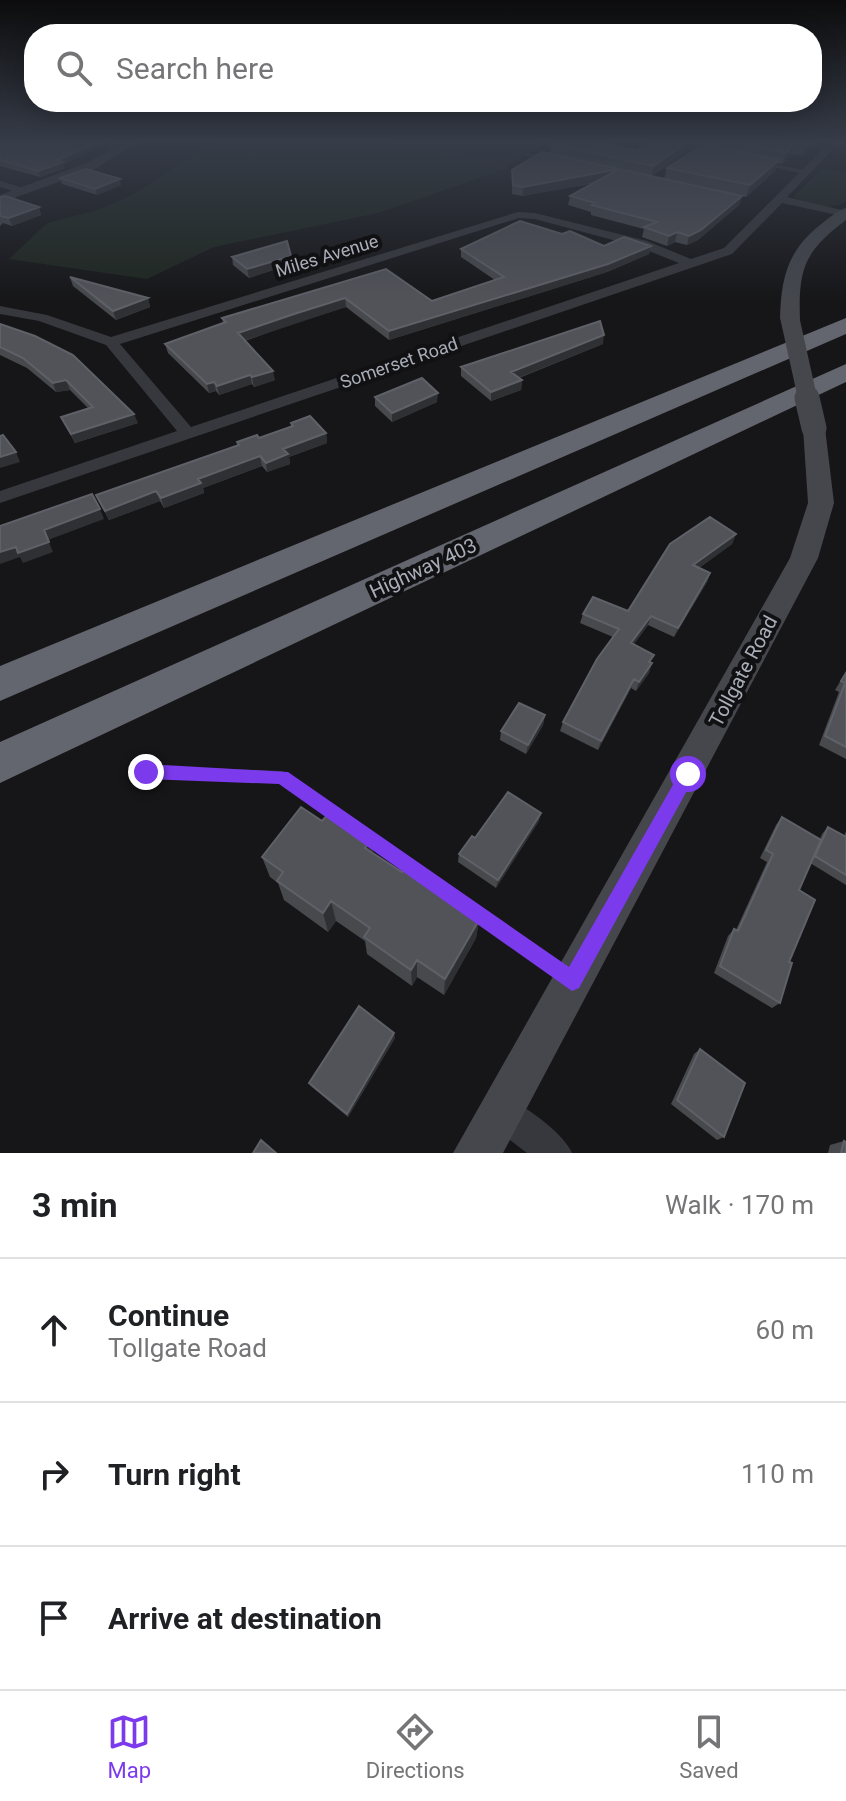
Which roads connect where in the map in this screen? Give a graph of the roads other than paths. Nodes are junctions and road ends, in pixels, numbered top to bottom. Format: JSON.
{"nodes":[{"id":1,"x":784,"y":195,"type":"edge"},
{"id":2,"x":780,"y":199,"type":"junction"},
{"id":3,"x":845,"y":214,"type":"edge"},
{"id":4,"x":691,"y":264,"type":"junction"},
{"id":5,"x":0,"y":310,"type":"edge"},
{"id":6,"x":846,"y":325,"type":"edge"},
{"id":7,"x":111,"y":342,"type":"junction"},
{"id":8,"x":846,"y":372,"type":"edge"},
{"id":9,"x":188,"y":434,"type":"junction"},
{"id":10,"x":0,"y":497,"type":"edge"},
{"id":11,"x":0,"y":684,"type":"edge"},
{"id":12,"x":0,"y":763,"type":"edge"},
{"id":13,"x":146,"y":772,"type":"dead end"},
{"id":14,"x":572,"y":981,"type":"junction"},
{"id":15,"x":500,"y":1111,"type":"junction"},
{"id":16,"x":477,"y":1153,"type":"edge"},
{"id":17,"x":555,"y":1153,"type":"edge"}],
"edges":[{"from":1,"to":2,"type":"street","name":"Somerset Road"},
{"from":2,"to":3,"type":"street"},
{"from":2,"to":4,"type":"street","name":"Somerset Road"},
{"from":3,"to":14,"type":"main road","name":"Tollgate Road","bridge":true},
{"from":4,"to":7,"type":"street","name":"Miles Avenue"},
{"from":4,"to":9,"type":"street","name":"Somerset Road"},
{"from":5,"to":7,"type":"street"},
{"from":6,"to":11,"type":"highway"},
{"from":7,"to":9,"type":"street"},
{"from":8,"to":12,"type":"highway","name":"Highway 403"},
{"from":9,"to":10,"type":"street","name":"Somerset Road"},
{"from":13,"to":14,"type":"lane"},
{"from":14,"to":15,"type":"main road","name":"Tollgate Road"},
{"from":15,"to":16,"type":"main road","name":"Tollgate Road"},
{"from":15,"to":17,"type":"street"}]}
